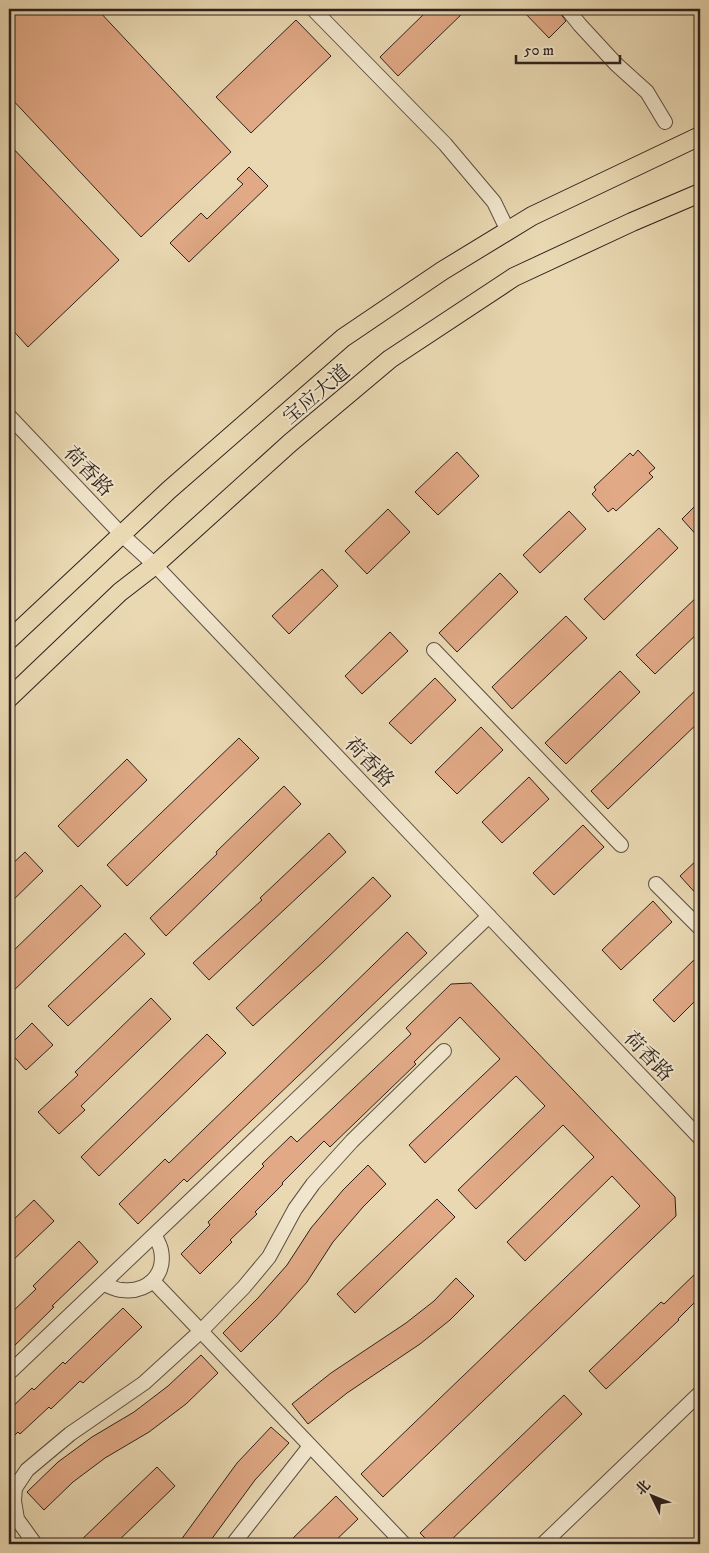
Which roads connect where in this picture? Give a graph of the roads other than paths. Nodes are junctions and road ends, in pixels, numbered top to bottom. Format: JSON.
{"nodes":[{"id":1,"x":313,"y":9,"type":"edge"},
{"id":2,"x":567,"y":9,"type":"edge"},
{"id":3,"x":665,"y":122,"type":"dead end"},
{"id":4,"x":700,"y":136,"type":"edge"},
{"id":5,"x":700,"y":193,"type":"edge"},
{"id":6,"x":508,"y":231,"type":"junction"},
{"id":7,"x":9,"y":416,"type":"edge"},
{"id":8,"x":121,"y":534,"type":"junction"},
{"id":9,"x":155,"y":565,"type":"junction"},
{"id":10,"x":9,"y":640,"type":"edge"},
{"id":11,"x":434,"y":650,"type":"dead end"},
{"id":12,"x":9,"y":698,"type":"edge"},
{"id":13,"x":621,"y":846,"type":"dead end"},
{"id":14,"x":656,"y":884,"type":"dead end"},
{"id":15,"x":489,"y":916,"type":"junction"},
{"id":16,"x":700,"y":928,"type":"edge"},
{"id":17,"x":444,"y":1051,"type":"dead end"},
{"id":18,"x":700,"y":1138,"type":"edge"},
{"id":19,"x":155,"y":1236,"type":"junction"},
{"id":20,"x":153,"y":1281,"type":"junction"},
{"id":21,"x":104,"y":1284,"type":"junction"},
{"id":22,"x":201,"y":1331,"type":"junction"},
{"id":23,"x":9,"y":1373,"type":"edge"},
{"id":24,"x":700,"y":1393,"type":"edge"},
{"id":25,"x":310,"y":1446,"type":"junction"},
{"id":26,"x":36,"y":1544,"type":"edge"},
{"id":27,"x":233,"y":1544,"type":"edge"},
{"id":28,"x":404,"y":1544,"type":"edge"},
{"id":29,"x":543,"y":1544,"type":"edge"}],
"edges":[{"from":1,"to":6,"type":"street"},
{"from":2,"to":3,"type":"street"},
{"from":4,"to":6,"type":"main road","name":"宝应大道"},
{"from":5,"to":9,"type":"main road","name":"宝应大道"},
{"from":6,"to":8,"type":"main road","name":"宝应大道"},
{"from":7,"to":8,"type":"street","name":"荷香路"},
{"from":8,"to":9,"type":"street","name":"荷香路"},
{"from":8,"to":10,"type":"main road","name":"宝应大道"},
{"from":9,"to":12,"type":"main road","name":"宝应大道"},
{"from":9,"to":15,"type":"street","name":"荷香路"},
{"from":11,"to":13,"type":"street"},
{"from":14,"to":16,"type":"street"},
{"from":15,"to":18,"type":"street","name":"荷香路"},
{"from":15,"to":19,"type":"street"},
{"from":17,"to":22,"type":"street"},
{"from":19,"to":20,"type":"street"},
{"from":19,"to":21,"type":"street"},
{"from":20,"to":21,"type":"street"},
{"from":20,"to":22,"type":"street"},
{"from":21,"to":23,"type":"street"},
{"from":22,"to":25,"type":"street"},
{"from":22,"to":26,"type":"street"},
{"from":24,"to":29,"type":"street"},
{"from":25,"to":27,"type":"street"},
{"from":25,"to":28,"type":"street"}]}
